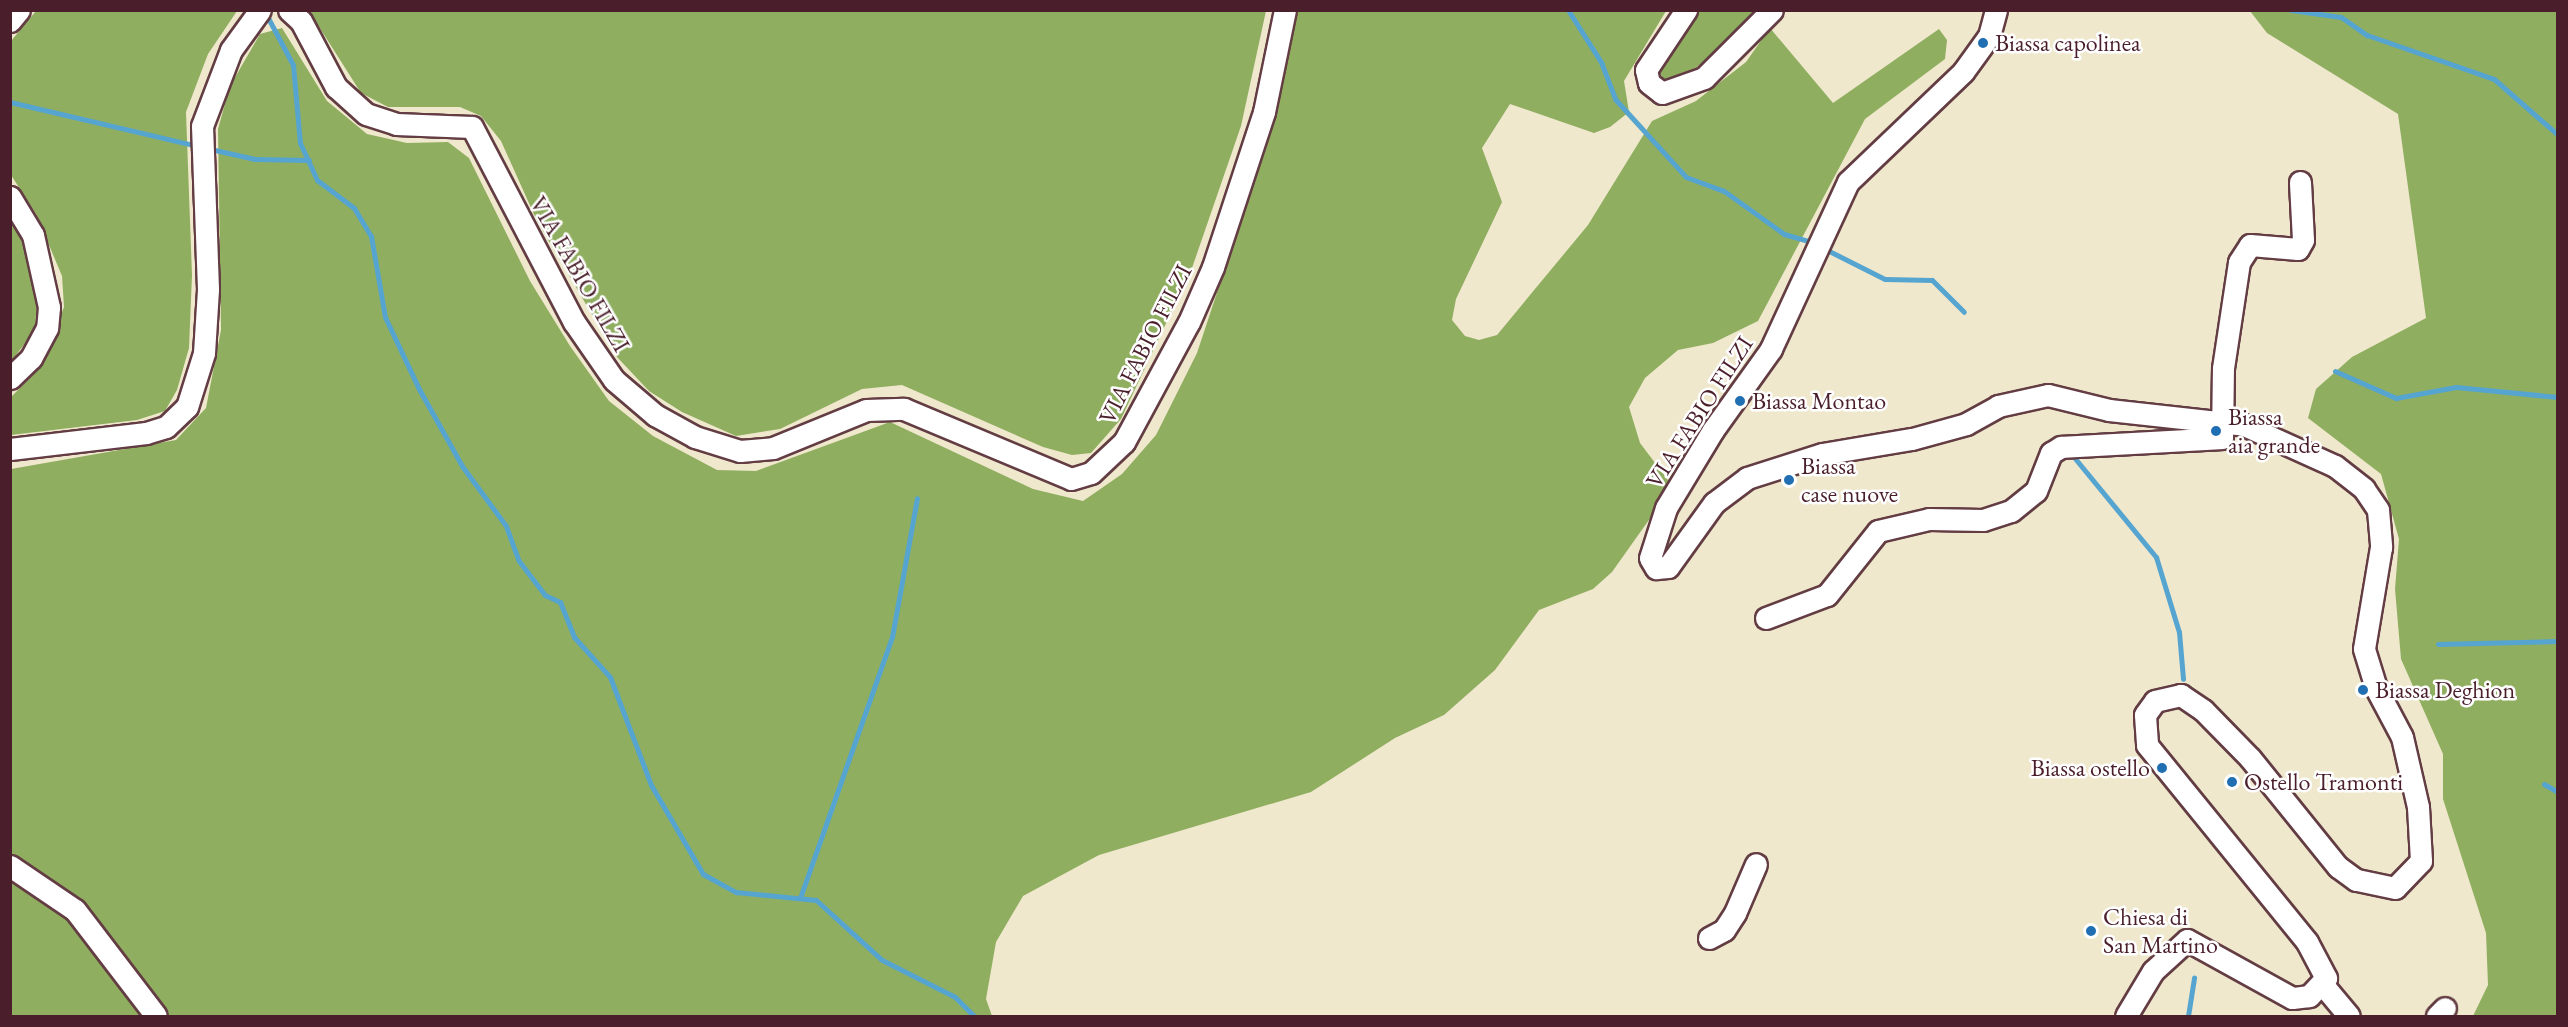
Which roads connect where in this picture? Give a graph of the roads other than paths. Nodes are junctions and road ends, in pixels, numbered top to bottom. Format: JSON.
{"nodes":[{"id":1,"x":19,"y":10,"type":"edge"},
{"id":2,"x":260,"y":10,"type":"edge"},
{"id":3,"x":289,"y":10,"type":"edge"},
{"id":4,"x":1285,"y":10,"type":"edge"},
{"id":5,"x":1686,"y":10,"type":"edge"},
{"id":6,"x":1772,"y":10,"type":"edge"},
{"id":7,"x":1996,"y":10,"type":"edge"},
{"id":8,"x":10,"y":21,"type":"edge"},
{"id":9,"x":2301,"y":182,"type":"dead end"},
{"id":10,"x":10,"y":197,"type":"edge"},
{"id":11,"x":10,"y":378,"type":"edge"},
{"id":12,"x":2225,"y":421,"type":"junction"},
{"id":13,"x":10,"y":449,"type":"edge"},
{"id":14,"x":1766,"y":618,"type":"dead end"},
{"id":15,"x":1756,"y":864,"type":"dead end"},
{"id":16,"x":10,"y":866,"type":"edge"},
{"id":17,"x":1710,"y":938,"type":"dead end"},
{"id":18,"x":2323,"y":985,"type":"junction"},
{"id":19,"x":156,"y":1017,"type":"edge"},
{"id":20,"x":2126,"y":1017,"type":"edge"},
{"id":21,"x":2349,"y":1017,"type":"edge"}],
"edges":[{"from":1,"to":8,"type":"street"},
{"from":2,"to":13,"type":"street"},
{"from":3,"to":4,"type":"street","name":"VIA FABIO FILZI"},
{"from":5,"to":6,"type":"street"},
{"from":7,"to":12,"type":"street","name":"VIA FABIO FILZI"},
{"from":9,"to":12,"type":"street"},
{"from":10,"to":11,"type":"street"},
{"from":12,"to":14,"type":"street"},
{"from":12,"to":18,"type":"street","name":"VIA FABIO FILZI"},
{"from":15,"to":17,"type":"street"},
{"from":16,"to":19,"type":"street"},
{"from":18,"to":20,"type":"street"},
{"from":18,"to":21,"type":"street"}]}
